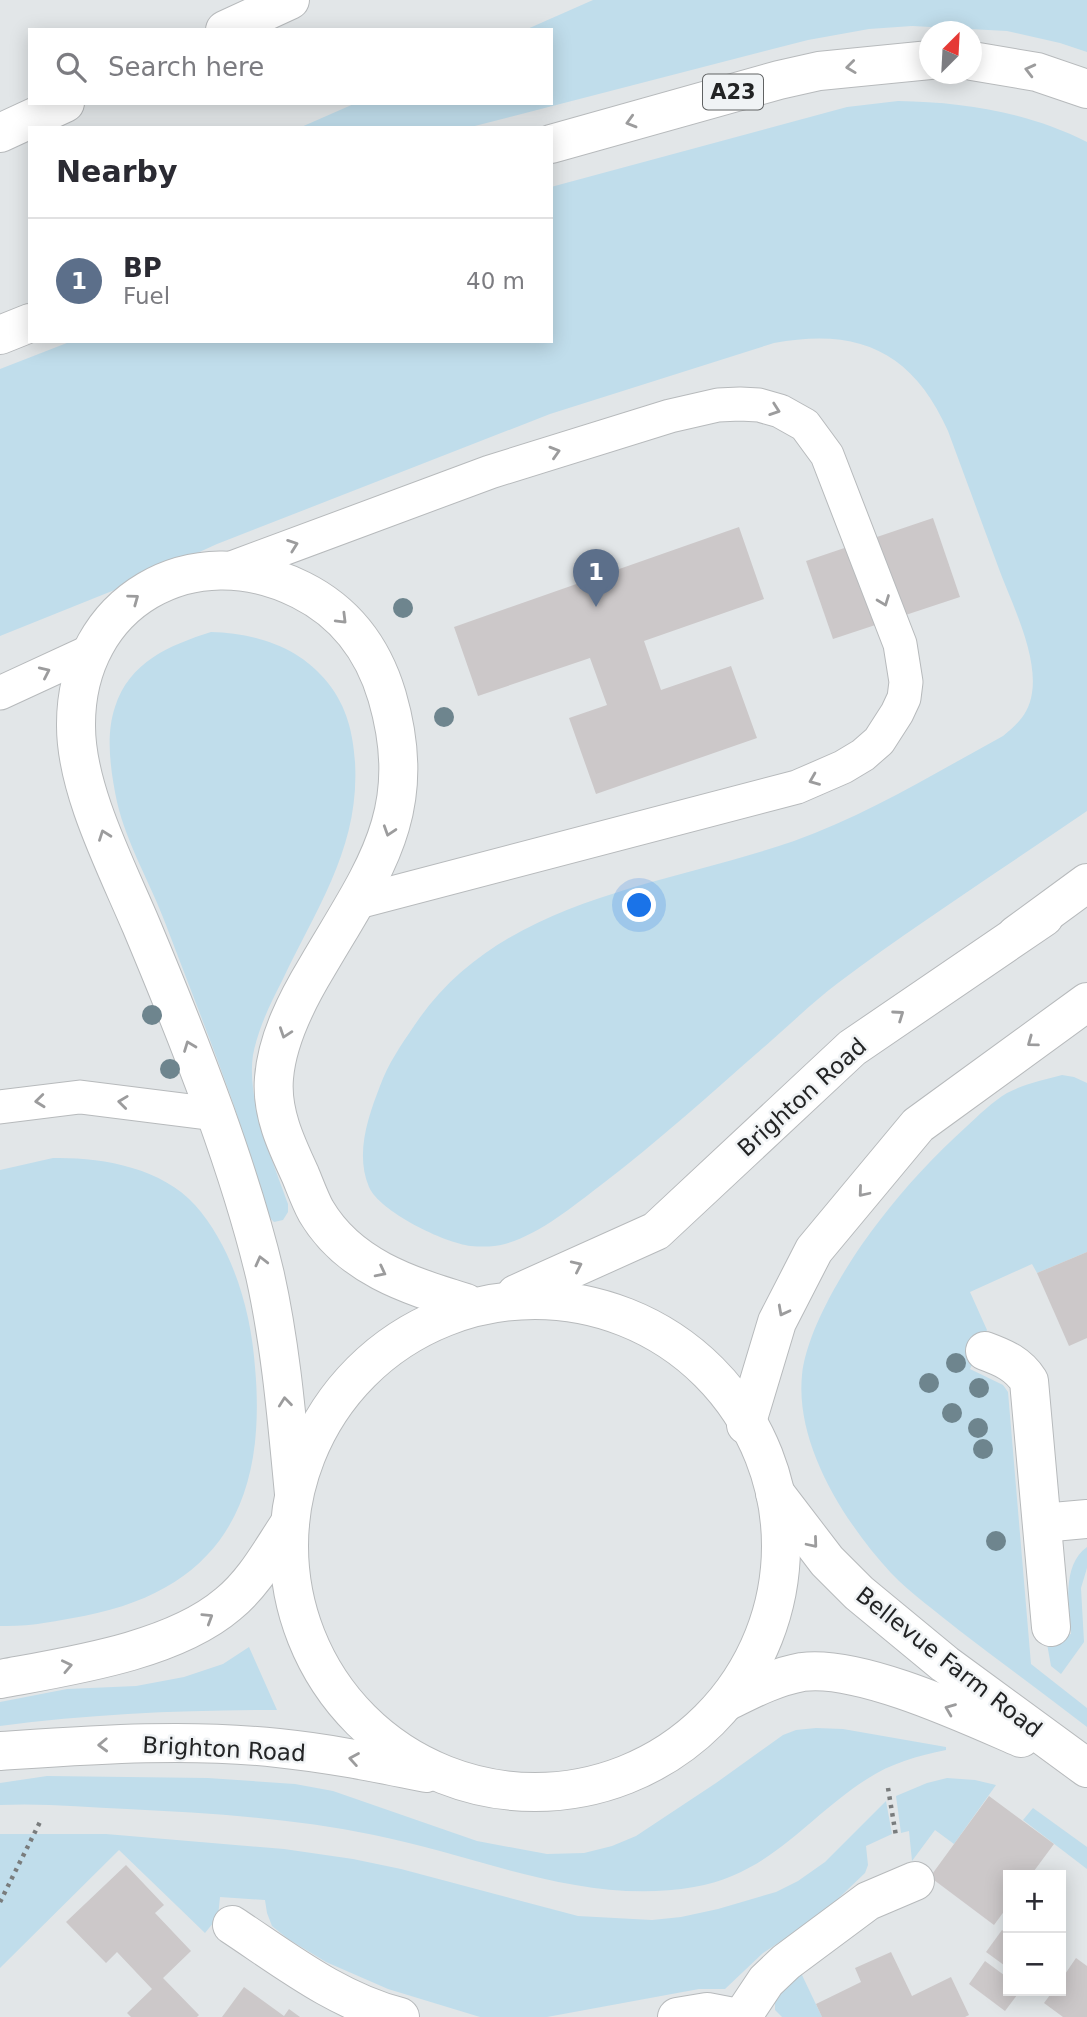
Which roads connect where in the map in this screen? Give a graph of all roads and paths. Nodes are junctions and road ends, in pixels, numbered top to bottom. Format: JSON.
{"nodes":[{"id":1,"x":290,"y":0,"type":"edge"},
{"id":2,"x":229,"y":28,"type":"edge"},
{"id":3,"x":919,"y":61,"type":"edge"},
{"id":4,"x":982,"y":63,"type":"edge"},
{"id":5,"x":1087,"y":89,"type":"edge"},
{"id":6,"x":61,"y":105,"type":"edge"},
{"id":7,"x":0,"y":133,"type":"edge"},
{"id":8,"x":553,"y":143,"type":"edge"},
{"id":9,"x":28,"y":324,"type":"edge"},
{"id":10,"x":0,"y":335,"type":"edge"},
{"id":11,"x":229,"y":569,"type":"junction"},
{"id":12,"x":91,"y":651,"type":"junction"},
{"id":13,"x":0,"y":693,"type":"edge"},
{"id":14,"x":1087,"y":883,"type":"edge"},
{"id":15,"x":1087,"y":890,"type":"edge"},
{"id":16,"x":354,"y":903,"type":"junction"},
{"id":17,"x":1016,"y":935,"type":"junction"},
{"id":18,"x":1087,"y":1002,"type":"edge"},
{"id":19,"x":0,"y":1107,"type":"edge"},
{"id":20,"x":215,"y":1114,"type":"junction"},
{"id":21,"x":515,"y":1295,"type":"junction"},
{"id":22,"x":466,"y":1303,"type":"junction"},
{"id":23,"x":985,"y":1351,"type":"dead end"},
{"id":24,"x":746,"y":1425,"type":"junction"},
{"id":25,"x":772,"y":1488,"type":"junction"},
{"id":26,"x":292,"y":1508,"type":"junction"},
{"id":27,"x":1087,"y":1519,"type":"edge"},
{"id":28,"x":1042,"y":1523,"type":"junction"},
{"id":29,"x":1051,"y":1627,"type":"dead end"},
{"id":30,"x":0,"y":1679,"type":"edge"},
{"id":31,"x":725,"y":1702,"type":"junction"},
{"id":32,"x":0,"y":1751,"type":"edge"},
{"id":33,"x":1084,"y":1766,"type":"edge"},
{"id":34,"x":445,"y":1777,"type":"junction"},
{"id":35,"x":41,"y":1820,"type":"dead end"},
{"id":36,"x":915,"y":1881,"type":"dead end"},
{"id":37,"x":0,"y":1902,"type":"edge"},
{"id":38,"x":232,"y":1925,"type":"dead end"},
{"id":39,"x":400,"y":2017,"type":"edge"},
{"id":40,"x":677,"y":2017,"type":"edge"},
{"id":41,"x":733,"y":2017,"type":"edge"},
{"id":42,"x":742,"y":2017,"type":"edge"}],
"edges":[{"from":1,"to":2,"type":"main road"},
{"from":3,"to":8,"type":"main road","number":"A23","one_way":true},
{"from":5,"to":4,"type":"main road","one_way":true},
{"from":6,"to":7,"type":"main road"},
{"from":9,"to":10,"type":"main road"},
{"from":12,"to":11,"type":"main road","one_way":true},
{"from":11,"to":16,"type":"main road","one_way":true},
{"from":11,"to":16,"type":"lane","one_way":true},
{"from":13,"to":12,"type":"lane","one_way":true},
{"from":20,"to":12,"type":"main road","one_way":true},
{"from":14,"to":17,"type":"main road"},
{"from":15,"to":17,"type":"main road","name":"Brighton Road"},
{"from":16,"to":22,"type":"main road","one_way":true},
{"from":21,"to":17,"type":"main road","name":"Brighton Road","one_way":true},
{"from":18,"to":24,"type":"main road","one_way":true},
{"from":20,"to":19,"type":"lane","one_way":true},
{"from":26,"to":20,"type":"main road","one_way":true},
{"from":21,"to":22,"type":"main road"},
{"from":21,"to":24,"type":"main road"},
{"from":22,"to":26,"type":"main road"},
{"from":23,"to":28,"type":"main road"},
{"from":24,"to":25,"type":"main road"},
{"from":25,"to":31,"type":"main road"},
{"from":25,"to":33,"type":"main road","name":"Bellevue Farm Road","one_way":true},
{"from":30,"to":26,"type":"main road","one_way":true},
{"from":26,"to":34,"type":"main road"},
{"from":27,"to":28,"type":"main road"},
{"from":28,"to":29,"type":"main road"},
{"from":33,"to":31,"type":"main road","name":"Bellevue Farm Road","one_way":true},
{"from":31,"to":34,"type":"main road"},
{"from":34,"to":32,"type":"main road","name":"Brighton Road","one_way":true},
{"from":35,"to":37,"type":"path"},
{"from":36,"to":42,"type":"main road"},
{"from":38,"to":39,"type":"main road"},
{"from":40,"to":41,"type":"main road"}]}
